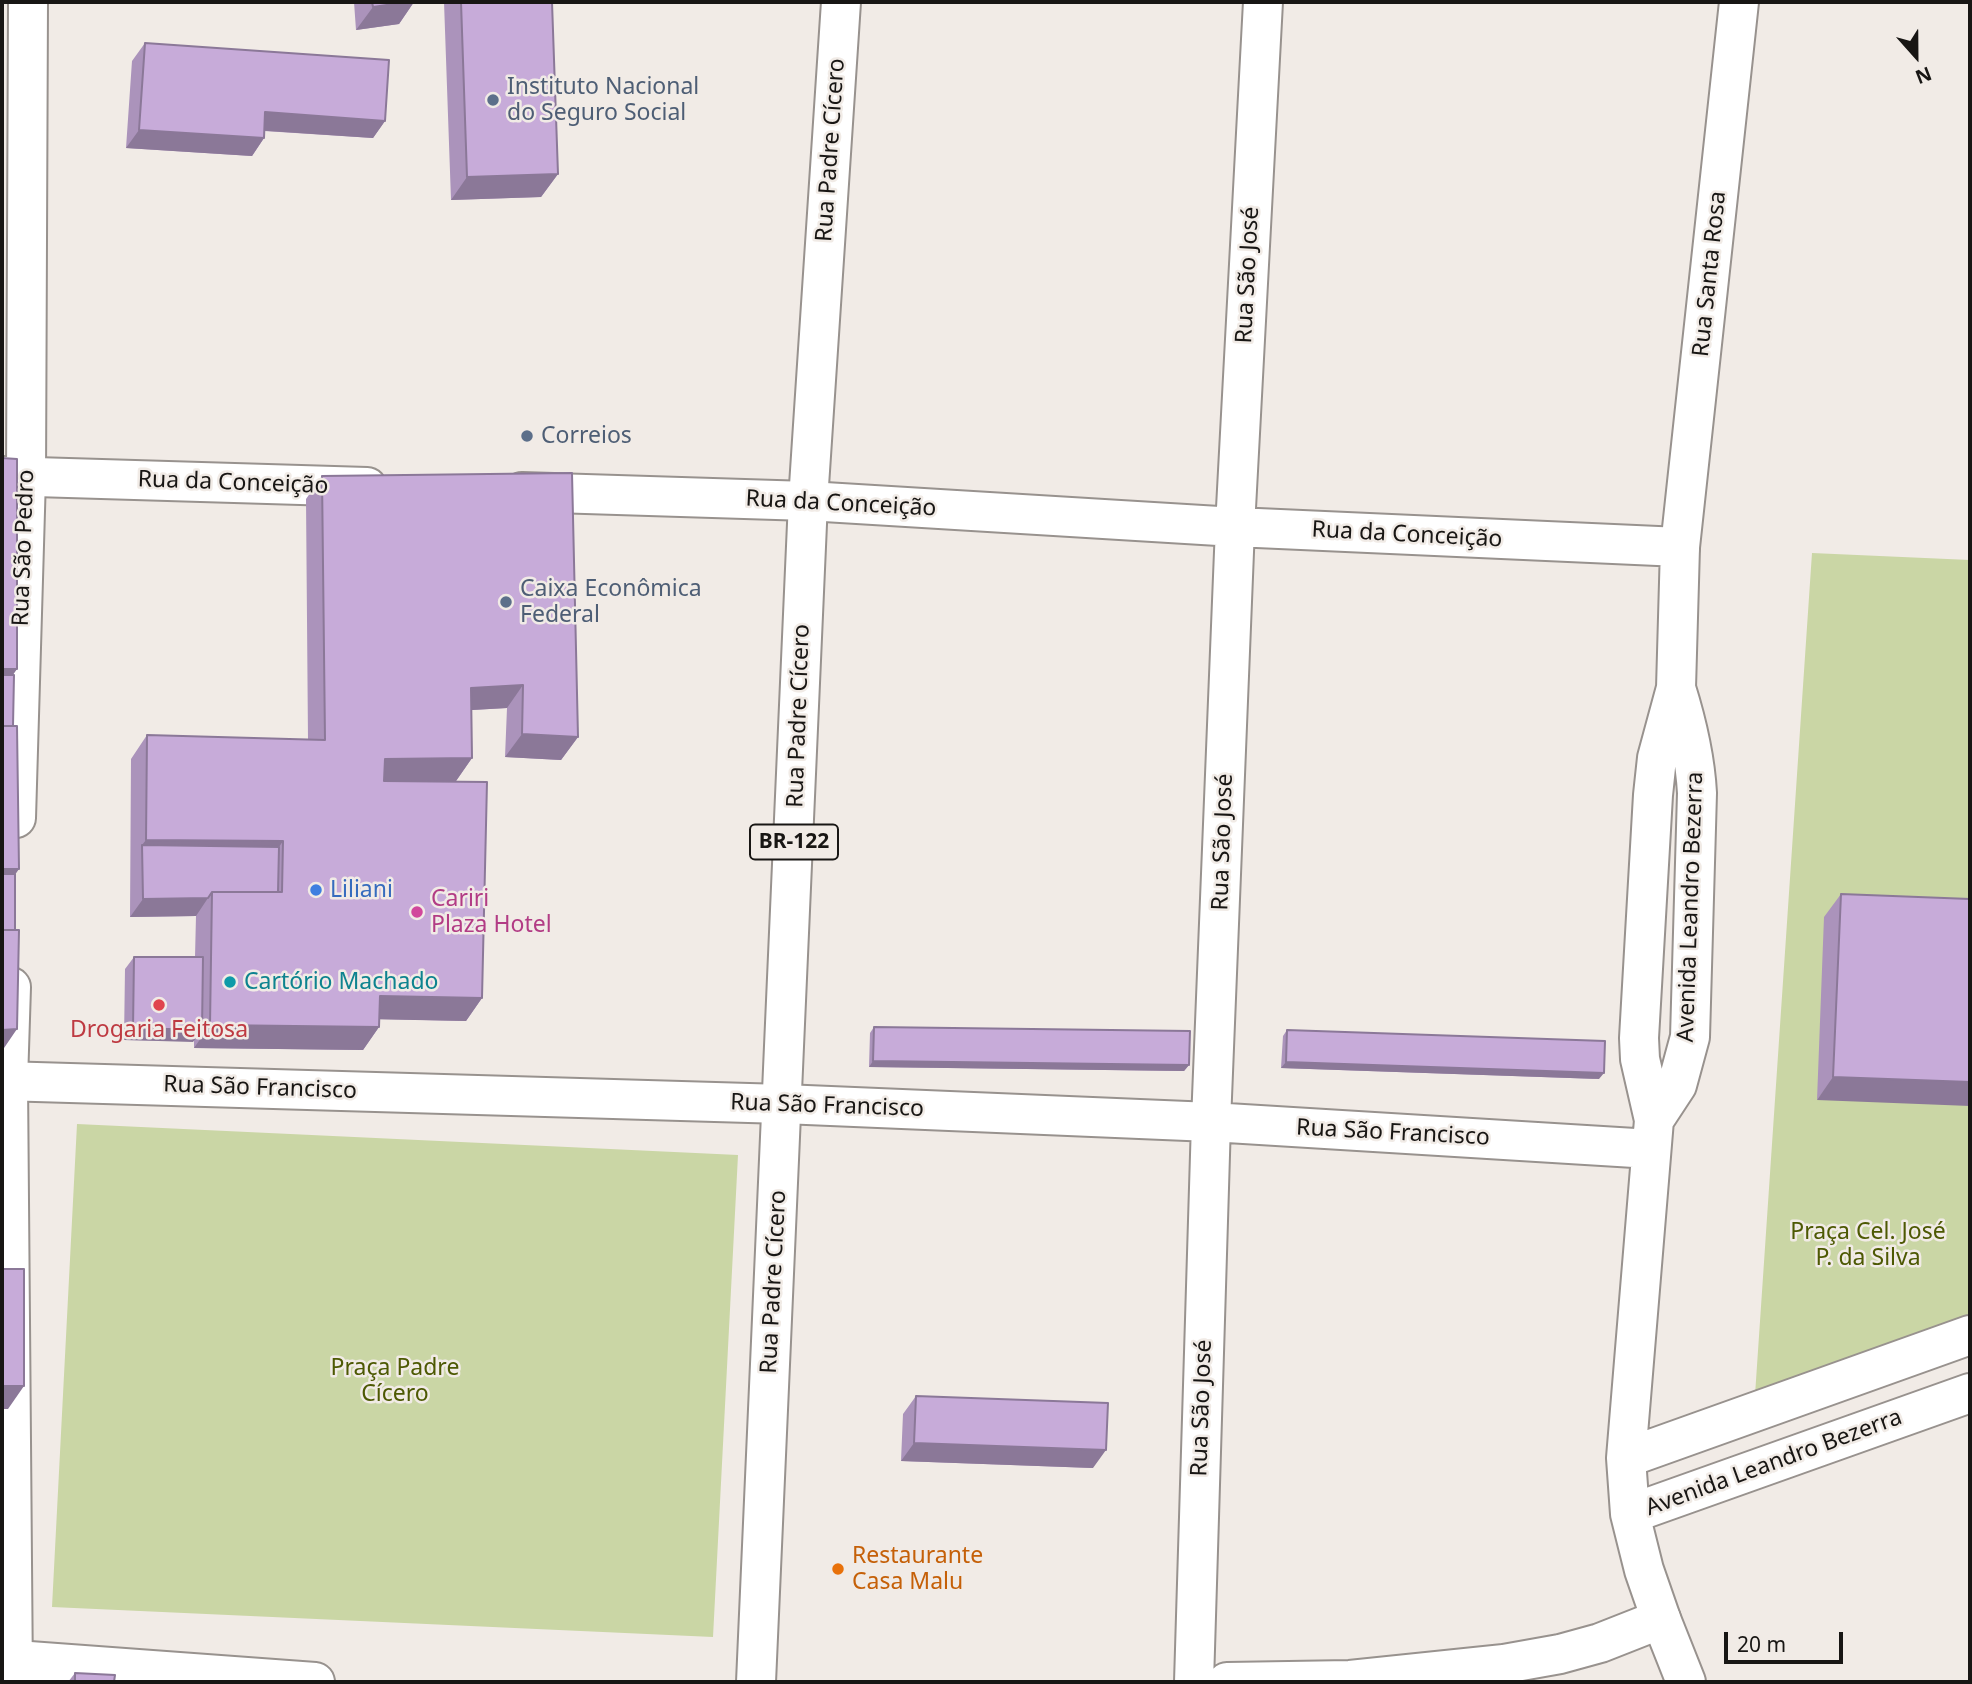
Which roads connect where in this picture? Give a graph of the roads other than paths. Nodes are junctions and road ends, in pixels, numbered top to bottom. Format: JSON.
{"nodes":[{"id":1,"x":27,"y":2,"type":"edge"},
{"id":2,"x":841,"y":2,"type":"edge"},
{"id":3,"x":1263,"y":2,"type":"edge"},
{"id":4,"x":1740,"y":2,"type":"edge"},
{"id":5,"x":14,"y":476,"type":"edge"},
{"id":6,"x":403,"y":489,"type":"edge"},
{"id":7,"x":487,"y":491,"type":"edge"},
{"id":8,"x":808,"y":501,"type":"junction"},
{"id":9,"x":1235,"y":527,"type":"junction"},
{"id":10,"x":1680,"y":547,"type":"junction"},
{"id":11,"x":1676,"y":688,"type":"junction"},
{"id":12,"x":15,"y":847,"type":"edge"},
{"id":13,"x":12,"y":957,"type":"edge"},
{"id":14,"x":5,"y":1081,"type":"edge"},
{"id":15,"x":783,"y":1104,"type":"junction"},
{"id":16,"x":1212,"y":1122,"type":"junction"},
{"id":17,"x":1653,"y":1134,"type":"junction"},
{"id":18,"x":1970,"y":1335,"type":"edge"},
{"id":19,"x":1970,"y":1393,"type":"edge"},
{"id":20,"x":1626,"y":1458,"type":"junction"},
{"id":21,"x":1630,"y":1514,"type":"junction"},
{"id":22,"x":1661,"y":1619,"type":"junction"},
{"id":23,"x":9,"y":1667,"type":"edge"},
{"id":24,"x":315,"y":1682,"type":"edge"},
{"id":25,"x":756,"y":1682,"type":"edge"},
{"id":26,"x":1194,"y":1682,"type":"edge"},
{"id":27,"x":1227,"y":1682,"type":"edge"},
{"id":28,"x":1686,"y":1682,"type":"edge"}],
"edges":[{"from":1,"to":5,"type":"main road","name":"Rua São Pedro"},
{"from":2,"to":8,"type":"main road","name":"Rua Padre Cícero","number":"BR-122"},
{"from":3,"to":9,"type":"main road","name":"Rua São José"},
{"from":4,"to":10,"type":"main road","name":"Rua Santa Rosa"},
{"from":5,"to":6,"type":"main road","name":"Rua da Conceição"},
{"from":5,"to":12,"type":"main road","name":"Rua São Pedro"},
{"from":7,"to":8,"type":"main road","name":"Rua da Conceição"},
{"from":8,"to":9,"type":"main road","name":"Rua da Conceição"},
{"from":8,"to":15,"type":"main road","name":"Rua Padre Cícero","number":"BR-122"},
{"from":9,"to":10,"type":"main road","name":"Rua da Conceição"},
{"from":9,"to":16,"type":"main road","name":"Rua São José"},
{"from":10,"to":11,"type":"main road","name":"Avenida Leandro Bezerra"},
{"from":11,"to":17,"type":"main road","name":"Avenida Leandro Bezerra"},
{"from":11,"to":17,"type":"main road","name":"Avenida Leandro Bezerra"},
{"from":13,"to":14,"type":"main road"},
{"from":14,"to":15,"type":"main road","name":"Rua São Francisco"},
{"from":14,"to":23,"type":"main road"},
{"from":15,"to":16,"type":"main road","name":"Rua São Francisco"},
{"from":15,"to":25,"type":"main road","name":"Rua Padre Cícero","number":"BR-122"},
{"from":16,"to":17,"type":"main road","name":"Rua São Francisco"},
{"from":16,"to":26,"type":"main road","name":"Rua São José"},
{"from":17,"to":20,"type":"main road","name":"Avenida Leandro Bezerra"},
{"from":18,"to":20,"type":"main road"},
{"from":19,"to":21,"type":"main road","name":"Avenida Leandro Bezerra"},
{"from":20,"to":21,"type":"main road","name":"Avenida Leandro Bezerra"},
{"from":21,"to":22,"type":"main road"},
{"from":22,"to":27,"type":"main road"},
{"from":22,"to":28,"type":"main road"},
{"from":23,"to":24,"type":"main road"}]}
